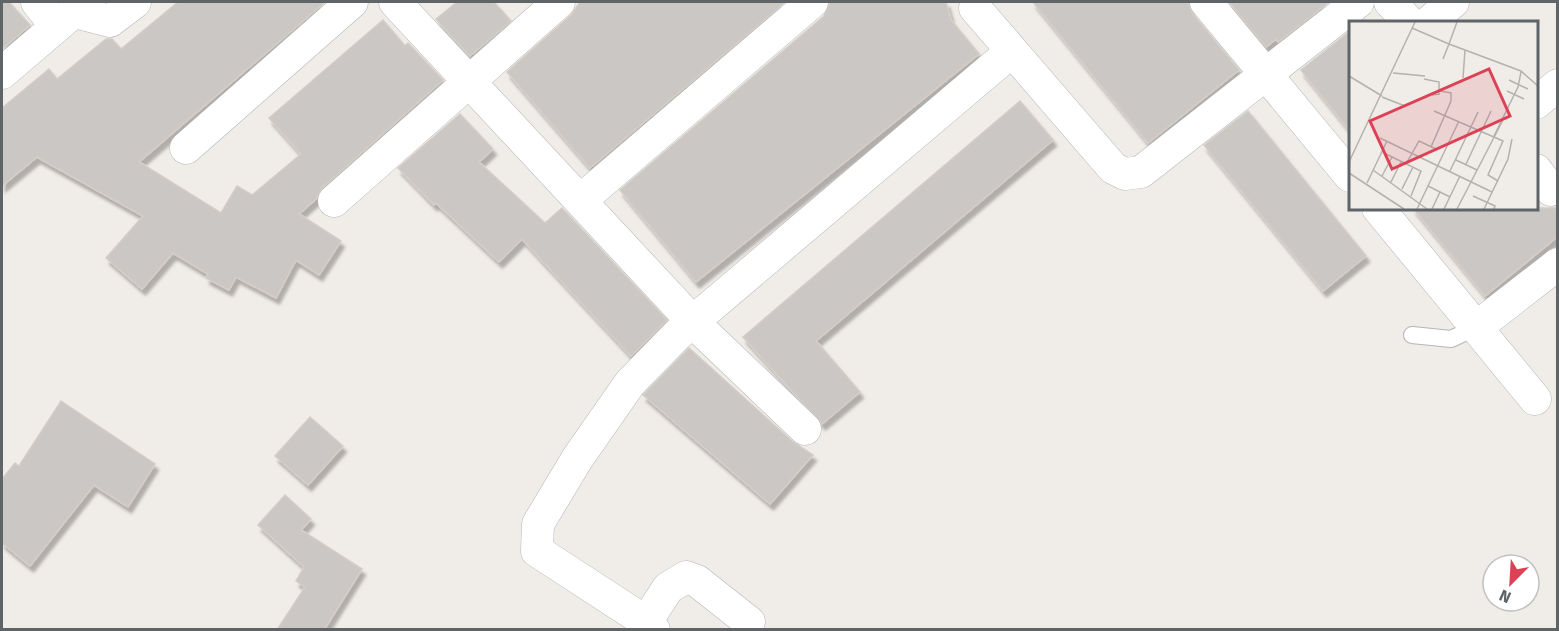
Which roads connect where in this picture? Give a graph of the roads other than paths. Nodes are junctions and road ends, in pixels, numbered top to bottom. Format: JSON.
{"nodes":[{"id":1,"x":37,"y":2,"type":"edge"},
{"id":2,"x":135,"y":2,"type":"edge"},
{"id":3,"x":352,"y":2,"type":"edge"},
{"id":4,"x":395,"y":2,"type":"edge"},
{"id":5,"x":559,"y":2,"type":"edge"},
{"id":6,"x":812,"y":2,"type":"edge"},
{"id":7,"x":1206,"y":2,"type":"edge"},
{"id":8,"x":1358,"y":2,"type":"edge"},
{"id":9,"x":1390,"y":2,"type":"edge"},
{"id":10,"x":1453,"y":2,"type":"edge"},
{"id":11,"x":975,"y":8,"type":"dead end"},
{"id":12,"x":72,"y":13,"type":"edge"},
{"id":13,"x":1408,"y":21,"type":"edge"},
{"id":14,"x":1430,"y":21,"type":"edge"},
{"id":15,"x":1012,"y":51,"type":"junction"},
{"id":16,"x":2,"y":73,"type":"edge"},
{"id":17,"x":1266,"y":75,"type":"junction"},
{"id":18,"x":467,"y":81,"type":"junction"},
{"id":19,"x":1557,"y":86,"type":"edge"},
{"id":20,"x":1538,"y":101,"type":"edge"},
{"id":21,"x":186,"y":148,"type":"dead end"},
{"id":22,"x":1349,"y":175,"type":"edge"},
{"id":23,"x":581,"y":200,"type":"junction"},
{"id":24,"x":334,"y":201,"type":"dead end"},
{"id":25,"x":1380,"y":210,"type":"edge"},
{"id":26,"x":1557,"y":264,"type":"edge"},
{"id":27,"x":694,"y":323,"type":"junction"},
{"id":28,"x":1478,"y":327,"type":"junction"},
{"id":29,"x":1412,"y":335,"type":"dead end"},
{"id":30,"x":1535,"y":399,"type":"dead end"},
{"id":31,"x":805,"y":429,"type":"dead end"},
{"id":32,"x":749,"y":622,"type":"dead end"},
{"id":33,"x":650,"y":626,"type":"edge"}],
"edges":[{"from":1,"to":12,"type":"street"},
{"from":2,"to":12,"type":"street"},
{"from":3,"to":21,"type":"street"},
{"from":4,"to":18,"type":"street"},
{"from":5,"to":18,"type":"street"},
{"from":6,"to":23,"type":"street"},
{"from":7,"to":17,"type":"street"},
{"from":8,"to":17,"type":"street"},
{"from":9,"to":13,"type":"street"},
{"from":10,"to":14,"type":"street"},
{"from":11,"to":15,"type":"street"},
{"from":12,"to":16,"type":"street"},
{"from":15,"to":17,"type":"street"},
{"from":15,"to":27,"type":"street"},
{"from":17,"to":22,"type":"street"},
{"from":18,"to":23,"type":"street"},
{"from":18,"to":24,"type":"street"},
{"from":19,"to":20,"type":"street"},
{"from":23,"to":27,"type":"street"},
{"from":25,"to":28,"type":"street"},
{"from":26,"to":28,"type":"street"},
{"from":27,"to":31,"type":"street"},
{"from":27,"to":33,"type":"street"},
{"from":28,"to":29,"type":"lane"},
{"from":28,"to":30,"type":"street"},
{"from":32,"to":33,"type":"street"}]}
